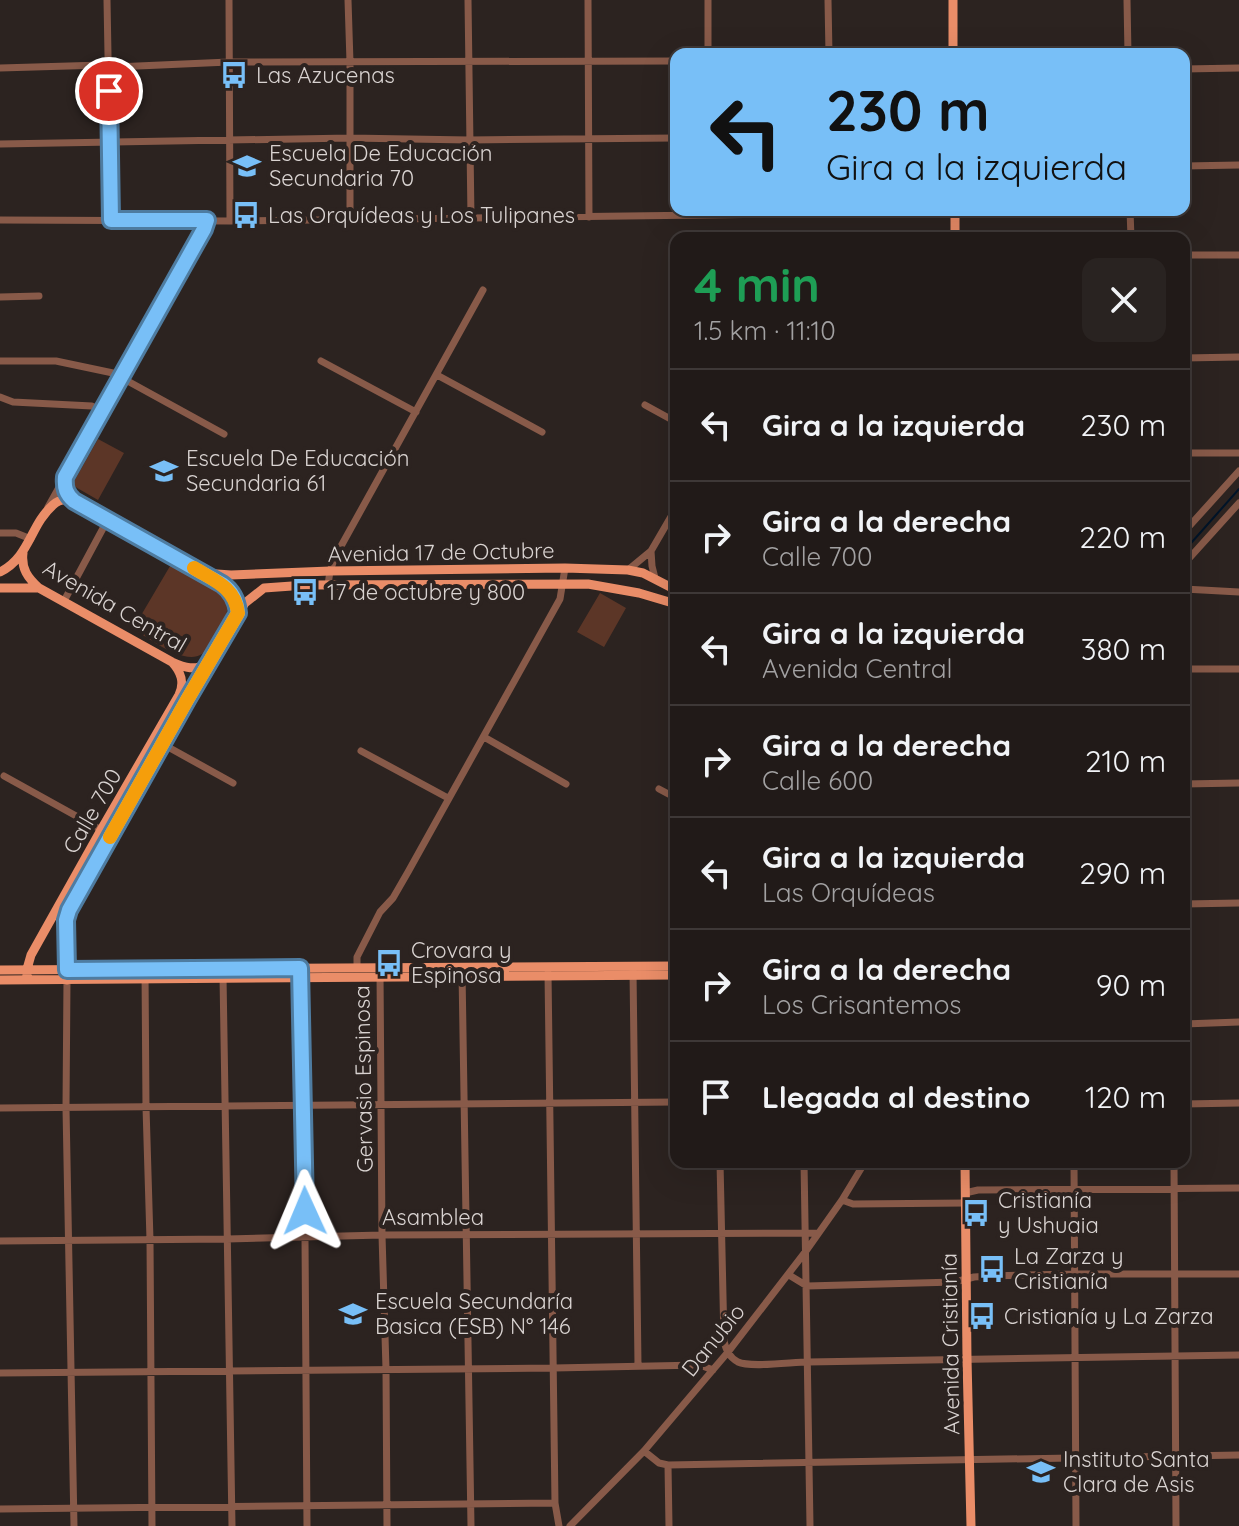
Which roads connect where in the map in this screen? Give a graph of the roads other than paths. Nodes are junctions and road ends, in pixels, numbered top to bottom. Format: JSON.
{"nodes":[{"id":1,"x":107,"y":0,"type":"edge"},
{"id":2,"x":229,"y":0,"type":"edge"},
{"id":3,"x":348,"y":0,"type":"edge"},
{"id":4,"x":468,"y":0,"type":"edge"},
{"id":5,"x":588,"y":0,"type":"edge"},
{"id":6,"x":708,"y":0,"type":"edge"},
{"id":7,"x":828,"y":0,"type":"edge"},
{"id":8,"x":953,"y":0,"type":"edge"},
{"id":9,"x":1127,"y":0,"type":"edge"},
{"id":10,"x":708,"y":48,"type":"edge"},
{"id":11,"x":829,"y":48,"type":"edge"},
{"id":12,"x":953,"y":48,"type":"edge"},
{"id":13,"x":1128,"y":48,"type":"edge"},
{"id":14,"x":470,"y":61,"type":"junction"},
{"id":15,"x":589,"y":61,"type":"junction"},
{"id":16,"x":670,"y":61,"type":"edge"},
{"id":17,"x":229,"y":62,"type":"junction"},
{"id":18,"x":350,"y":62,"type":"junction"},
{"id":19,"x":109,"y":66,"type":"junction"},
{"id":20,"x":0,"y":68,"type":"edge"},
{"id":21,"x":1239,"y":68,"type":"edge"},
{"id":22,"x":1190,"y":69,"type":"edge"},
{"id":23,"x":350,"y":138,"type":"junction"},
{"id":24,"x":670,"y":138,"type":"edge"},
{"id":25,"x":589,"y":139,"type":"junction"},
{"id":26,"x":229,"y":140,"type":"junction"},
{"id":27,"x":469,"y":140,"type":"junction"},
{"id":28,"x":110,"y":142,"type":"junction"},
{"id":29,"x":0,"y":144,"type":"edge"},
{"id":30,"x":1239,"y":165,"type":"edge"},
{"id":31,"x":1190,"y":166,"type":"edge"},
{"id":32,"x":670,"y":214,"type":"edge"},
{"id":33,"x":589,"y":217,"type":"junction"},
{"id":34,"x":471,"y":218,"type":"junction"},
{"id":35,"x":350,"y":219,"type":"junction"},
{"id":36,"x":0,"y":220,"type":"edge"},
{"id":37,"x":111,"y":220,"type":"junction"},
{"id":38,"x":207,"y":220,"type":"junction"},
{"id":39,"x":230,"y":221,"type":"junction"},
{"id":40,"x":1190,"y":255,"type":"edge"},
{"id":41,"x":1239,"y":255,"type":"edge"},
{"id":42,"x":483,"y":290,"type":"dead end"},
{"id":43,"x":39,"y":296,"type":"dead end"},
{"id":44,"x":0,"y":297,"type":"edge"},
{"id":45,"x":1239,"y":357,"type":"edge"},
{"id":46,"x":1190,"y":358,"type":"edge"},
{"id":47,"x":0,"y":361,"type":"edge"},
{"id":48,"x":321,"y":361,"type":"dead end"},
{"id":49,"x":121,"y":375,"type":"junction"},
{"id":50,"x":437,"y":375,"type":"junction"},
{"id":51,"x":0,"y":397,"type":"edge"},
{"id":52,"x":645,"y":405,"type":"dead end"},
{"id":53,"x":101,"y":411,"type":"junction"},
{"id":54,"x":416,"y":412,"type":"junction"},
{"id":55,"x":670,"y":419,"type":"edge"},
{"id":56,"x":542,"y":432,"type":"dead end"},
{"id":57,"x":224,"y":434,"type":"dead end"},
{"id":58,"x":1190,"y":453,"type":"edge"},
{"id":59,"x":1239,"y":453,"type":"edge"},
{"id":60,"x":1239,"y":471,"type":"edge"},
{"id":61,"x":65,"y":477,"type":"junction"},
{"id":62,"x":74,"y":501,"type":"junction"},
{"id":63,"x":1239,"y":505,"type":"edge"},
{"id":64,"x":45,"y":513,"type":"junction"},
{"id":65,"x":670,"y":518,"type":"edge"},
{"id":66,"x":108,"y":519,"type":"junction"},
{"id":67,"x":1190,"y":525,"type":"edge"},
{"id":68,"x":0,"y":533,"type":"edge"},
{"id":69,"x":31,"y":539,"type":"junction"},
{"id":70,"x":651,"y":551,"type":"junction"},
{"id":71,"x":23,"y":553,"type":"junction"},
{"id":72,"x":1190,"y":558,"type":"edge"},
{"id":73,"x":565,"y":568,"type":"junction"},
{"id":74,"x":628,"y":570,"type":"junction"},
{"id":75,"x":330,"y":571,"type":"junction"},
{"id":76,"x":0,"y":572,"type":"edge"},
{"id":77,"x":203,"y":573,"type":"junction"},
{"id":78,"x":655,"y":578,"type":"junction"},
{"id":79,"x":328,"y":585,"type":"junction"},
{"id":80,"x":564,"y":585,"type":"junction"},
{"id":81,"x":670,"y":586,"type":"edge"},
{"id":82,"x":0,"y":588,"type":"edge"},
{"id":83,"x":39,"y":588,"type":"junction"},
{"id":84,"x":1190,"y":589,"type":"edge"},
{"id":85,"x":1239,"y":592,"type":"edge"},
{"id":86,"x":64,"y":601,"type":"junction"},
{"id":87,"x":670,"y":602,"type":"edge"},
{"id":88,"x":238,"y":613,"type":"junction"},
{"id":89,"x":172,"y":662,"type":"junction"},
{"id":90,"x":208,"y":663,"type":"junction"},
{"id":91,"x":1190,"y":669,"type":"edge"},
{"id":92,"x":1239,"y":669,"type":"edge"},
{"id":93,"x":484,"y":737,"type":"junction"},
{"id":94,"x":158,"y":741,"type":"junction"},
{"id":95,"x":361,"y":751,"type":"dead end"},
{"id":96,"x":4,"y":776,"type":"dead end"},
{"id":97,"x":233,"y":783,"type":"dead end"},
{"id":98,"x":1239,"y":783,"type":"edge"},
{"id":99,"x":566,"y":784,"type":"dead end"},
{"id":100,"x":1190,"y":784,"type":"edge"},
{"id":101,"x":659,"y":789,"type":"dead end"},
{"id":102,"x":670,"y":795,"type":"edge"},
{"id":103,"x":448,"y":798,"type":"junction"},
{"id":104,"x":106,"y":833,"type":"junction"},
{"id":105,"x":1239,"y":903,"type":"edge"},
{"id":106,"x":1190,"y":904,"type":"edge"},
{"id":107,"x":357,"y":967,"type":"junction"},
{"id":108,"x":670,"y":967,"type":"edge"},
{"id":109,"x":0,"y":970,"type":"edge"},
{"id":110,"x":633,"y":970,"type":"junction"},
{"id":111,"x":462,"y":971,"type":"junction"},
{"id":112,"x":548,"y":971,"type":"junction"},
{"id":113,"x":300,"y":972,"type":"junction"},
{"id":114,"x":380,"y":972,"type":"junction"},
{"id":115,"x":223,"y":974,"type":"junction"},
{"id":116,"x":670,"y":974,"type":"edge"},
{"id":117,"x":27,"y":975,"type":"junction"},
{"id":118,"x":67,"y":975,"type":"junction"},
{"id":119,"x":145,"y":975,"type":"junction"},
{"id":120,"x":0,"y":980,"type":"edge"},
{"id":121,"x":1239,"y":1022,"type":"edge"},
{"id":122,"x":1190,"y":1024,"type":"edge"},
{"id":123,"x":550,"y":1102,"type":"junction"},
{"id":124,"x":634,"y":1102,"type":"junction"},
{"id":125,"x":670,"y":1102,"type":"edge"},
{"id":126,"x":465,"y":1103,"type":"junction"},
{"id":127,"x":1239,"y":1103,"type":"edge"},
{"id":128,"x":381,"y":1104,"type":"junction"},
{"id":129,"x":1190,"y":1104,"type":"edge"},
{"id":130,"x":304,"y":1105,"type":"junction"},
{"id":131,"x":224,"y":1106,"type":"junction"},
{"id":132,"x":146,"y":1107,"type":"junction"},
{"id":133,"x":0,"y":1108,"type":"edge"},
{"id":134,"x":66,"y":1108,"type":"junction"},
{"id":135,"x":720,"y":1168,"type":"edge"},
{"id":136,"x":804,"y":1168,"type":"edge"},
{"id":137,"x":861,"y":1168,"type":"edge"},
{"id":138,"x":965,"y":1168,"type":"edge"},
{"id":139,"x":1074,"y":1168,"type":"edge"},
{"id":140,"x":1174,"y":1168,"type":"edge"},
{"id":141,"x":1174,"y":1188,"type":"junction"},
{"id":142,"x":1239,"y":1188,"type":"edge"},
{"id":143,"x":1074,"y":1190,"type":"junction"},
{"id":144,"x":966,"y":1198,"type":"junction"},
{"id":145,"x":842,"y":1200,"type":"junction"},
{"id":146,"x":805,"y":1233,"type":"junction"},
{"id":147,"x":818,"y":1233,"type":"junction"},
{"id":148,"x":466,"y":1234,"type":"junction"},
{"id":149,"x":636,"y":1234,"type":"junction"},
{"id":150,"x":721,"y":1234,"type":"junction"},
{"id":151,"x":382,"y":1235,"type":"junction"},
{"id":152,"x":553,"y":1235,"type":"junction"},
{"id":153,"x":305,"y":1238,"type":"junction"},
{"id":154,"x":227,"y":1239,"type":"junction"},
{"id":155,"x":150,"y":1240,"type":"junction"},
{"id":156,"x":0,"y":1241,"type":"edge"},
{"id":157,"x":70,"y":1241,"type":"junction"},
{"id":158,"x":806,"y":1251,"type":"junction"},
{"id":159,"x":1074,"y":1274,"type":"junction"},
{"id":160,"x":1175,"y":1274,"type":"junction"},
{"id":161,"x":1239,"y":1274,"type":"edge"},
{"id":162,"x":789,"y":1275,"type":"junction"},
{"id":163,"x":967,"y":1280,"type":"junction"},
{"id":164,"x":807,"y":1286,"type":"junction"},
{"id":165,"x":728,"y":1352,"type":"junction"},
{"id":166,"x":1176,"y":1355,"type":"junction"},
{"id":167,"x":1239,"y":1355,"type":"edge"},
{"id":168,"x":1075,"y":1356,"type":"junction"},
{"id":169,"x":967,"y":1359,"type":"junction"},
{"id":170,"x":808,"y":1362,"type":"junction"},
{"id":171,"x":638,"y":1365,"type":"junction"},
{"id":172,"x":470,"y":1368,"type":"junction"},
{"id":173,"x":554,"y":1368,"type":"junction"},
{"id":174,"x":386,"y":1369,"type":"junction"},
{"id":175,"x":307,"y":1370,"type":"junction"},
{"id":176,"x":713,"y":1370,"type":"junction"},
{"id":177,"x":71,"y":1371,"type":"junction"},
{"id":178,"x":151,"y":1371,"type":"junction"},
{"id":179,"x":229,"y":1371,"type":"junction"},
{"id":180,"x":0,"y":1373,"type":"edge"},
{"id":181,"x":644,"y":1451,"type":"junction"},
{"id":182,"x":1239,"y":1455,"type":"edge"},
{"id":183,"x":1175,"y":1456,"type":"junction"},
{"id":184,"x":1076,"y":1458,"type":"junction"},
{"id":185,"x":970,"y":1460,"type":"junction"},
{"id":186,"x":810,"y":1463,"type":"junction"},
{"id":187,"x":668,"y":1465,"type":"junction"},
{"id":188,"x":471,"y":1503,"type":"junction"},
{"id":189,"x":555,"y":1503,"type":"junction"},
{"id":190,"x":306,"y":1505,"type":"junction"},
{"id":191,"x":387,"y":1505,"type":"junction"},
{"id":192,"x":151,"y":1507,"type":"junction"},
{"id":193,"x":231,"y":1507,"type":"junction"},
{"id":194,"x":74,"y":1508,"type":"junction"},
{"id":195,"x":0,"y":1509,"type":"edge"},
{"id":196,"x":74,"y":1526,"type":"edge"},
{"id":197,"x":152,"y":1526,"type":"edge"},
{"id":198,"x":232,"y":1526,"type":"edge"},
{"id":199,"x":307,"y":1526,"type":"edge"},
{"id":200,"x":387,"y":1526,"type":"edge"},
{"id":201,"x":471,"y":1526,"type":"edge"},
{"id":202,"x":559,"y":1526,"type":"edge"},
{"id":203,"x":570,"y":1526,"type":"edge"},
{"id":204,"x":669,"y":1526,"type":"edge"},
{"id":205,"x":810,"y":1526,"type":"edge"},
{"id":206,"x":971,"y":1526,"type":"edge"},
{"id":207,"x":1076,"y":1526,"type":"edge"},
{"id":208,"x":1176,"y":1526,"type":"edge"}],
"edges":[{"from":1,"to":19,"type":"street"},
{"from":2,"to":17,"type":"street"},
{"from":3,"to":18,"type":"street"},
{"from":4,"to":14,"type":"street"},
{"from":5,"to":15,"type":"street"},
{"from":6,"to":10,"type":"street"},
{"from":7,"to":11,"type":"street"},
{"from":8,"to":12,"type":"main road"},
{"from":9,"to":13,"type":"street"},
{"from":14,"to":15,"type":"street"},
{"from":14,"to":18,"type":"street"},
{"from":14,"to":27,"type":"street"},
{"from":15,"to":16,"type":"street"},
{"from":15,"to":25,"type":"street"},
{"from":17,"to":18,"type":"street"},
{"from":17,"to":19,"type":"street"},
{"from":17,"to":26,"type":"street"},
{"from":18,"to":23,"type":"street"},
{"from":19,"to":20,"type":"street"},
{"from":19,"to":28,"type":"street"},
{"from":21,"to":22,"type":"street"},
{"from":23,"to":26,"type":"street"},
{"from":23,"to":27,"type":"street"},
{"from":23,"to":35,"type":"street"},
{"from":24,"to":25,"type":"street"},
{"from":25,"to":27,"type":"street"},
{"from":25,"to":33,"type":"street"},
{"from":26,"to":28,"type":"street"},
{"from":26,"to":39,"type":"street"},
{"from":27,"to":34,"type":"street"},
{"from":28,"to":29,"type":"street"},
{"from":28,"to":37,"type":"street"},
{"from":30,"to":31,"type":"street"},
{"from":32,"to":33,"type":"street"},
{"from":33,"to":34,"type":"street"},
{"from":34,"to":35,"type":"street"},
{"from":35,"to":39,"type":"street"},
{"from":36,"to":37,"type":"street"},
{"from":37,"to":38,"type":"street"},
{"from":38,"to":39,"type":"street"},
{"from":38,"to":49,"type":"street"},
{"from":40,"to":41,"type":"street"},
{"from":42,"to":50,"type":"street"},
{"from":43,"to":44,"type":"street"},
{"from":45,"to":46,"type":"street"},
{"from":47,"to":49,"type":"street"},
{"from":48,"to":54,"type":"street"},
{"from":49,"to":53,"type":"street"},
{"from":49,"to":57,"type":"street"},
{"from":50,"to":54,"type":"street"},
{"from":50,"to":56,"type":"street"},
{"from":51,"to":53,"type":"street"},
{"from":52,"to":55,"type":"street"},
{"from":53,"to":61,"type":"street"},
{"from":54,"to":75,"type":"street"},
{"from":58,"to":59,"type":"street"},
{"from":60,"to":67,"type":"street"},
{"from":61,"to":62,"type":"street"},
{"from":61,"to":64,"type":"street"},
{"from":62,"to":64,"type":"main road"},
{"from":62,"to":66,"type":"main road"},
{"from":63,"to":72,"type":"street"},
{"from":64,"to":69,"type":"main road"},
{"from":65,"to":70,"type":"street"},
{"from":66,"to":77,"type":"main road"},
{"from":66,"to":86,"type":"street"},
{"from":68,"to":69,"type":"street"},
{"from":69,"to":71,"type":"main road"},
{"from":70,"to":74,"type":"street"},
{"from":70,"to":78,"type":"street"},
{"from":71,"to":76,"type":"main road"},
{"from":71,"to":83,"type":"main road","name":"Avenida Central"},
{"from":73,"to":74,"type":"main road","name":"Avenida 17 de Octubre"},
{"from":73,"to":75,"type":"main road","name":"Avenida 17 de Octubre"},
{"from":73,"to":80,"type":"street"},
{"from":74,"to":78,"type":"main road","name":"Avenida 17 de Octubre"},
{"from":75,"to":77,"type":"main road","name":"Avenida 17 de Octubre"},
{"from":75,"to":79,"type":"street"},
{"from":77,"to":88,"type":"main road"},
{"from":78,"to":81,"type":"main road","name":"Avenida 17 de Octubre"},
{"from":79,"to":80,"type":"main road","name":"Avenida 17 de Octubre"},
{"from":79,"to":88,"type":"main road","name":"Avenida 17 de Octubre"},
{"from":80,"to":87,"type":"main road","name":"Avenida 17 de Octubre"},
{"from":80,"to":93,"type":"street"},
{"from":82,"to":83,"type":"main road"},
{"from":83,"to":86,"type":"main road","name":"Avenida Central"},
{"from":84,"to":85,"type":"street"},
{"from":86,"to":89,"type":"main road","name":"Avenida Central"},
{"from":88,"to":90,"type":"main road","name":"Calle 700"},
{"from":89,"to":90,"type":"main road","name":"Avenida Central"},
{"from":89,"to":94,"type":"main road","name":"Calle 700"},
{"from":90,"to":94,"type":"main road","name":"Calle 700"},
{"from":91,"to":92,"type":"street"},
{"from":93,"to":99,"type":"street"},
{"from":93,"to":103,"type":"street"},
{"from":94,"to":97,"type":"street"},
{"from":94,"to":104,"type":"main road","name":"Calle 700"},
{"from":95,"to":103,"type":"street"},
{"from":96,"to":104,"type":"street"},
{"from":98,"to":100,"type":"street"},
{"from":101,"to":102,"type":"street"},
{"from":103,"to":107,"type":"street"},
{"from":104,"to":117,"type":"main road","name":"Calle 700"},
{"from":104,"to":118,"type":"main road","name":"Calle 700"},
{"from":105,"to":106,"type":"street"},
{"from":107,"to":113,"type":"main road"},
{"from":107,"to":114,"type":"main road"},
{"from":108,"to":110,"type":"main road"},
{"from":109,"to":117,"type":"main road"},
{"from":110,"to":112,"type":"main road"},
{"from":110,"to":116,"type":"main road"},
{"from":110,"to":124,"type":"street"},
{"from":111,"to":112,"type":"main road"},
{"from":111,"to":114,"type":"main road"},
{"from":111,"to":126,"type":"street"},
{"from":112,"to":123,"type":"street"},
{"from":113,"to":114,"type":"main road"},
{"from":113,"to":115,"type":"main road"},
{"from":113,"to":130,"type":"street"},
{"from":114,"to":128,"type":"street","name":"Gervasio Espinosa"},
{"from":115,"to":119,"type":"main road"},
{"from":115,"to":131,"type":"street"},
{"from":117,"to":118,"type":"main road"},
{"from":117,"to":120,"type":"main road"},
{"from":118,"to":119,"type":"main road"},
{"from":118,"to":134,"type":"street"},
{"from":119,"to":132,"type":"street"},
{"from":121,"to":122,"type":"street"},
{"from":123,"to":124,"type":"street"},
{"from":123,"to":126,"type":"street"},
{"from":123,"to":152,"type":"street"},
{"from":124,"to":125,"type":"street"},
{"from":124,"to":149,"type":"street"},
{"from":126,"to":128,"type":"street"},
{"from":126,"to":148,"type":"street"},
{"from":127,"to":129,"type":"street"},
{"from":128,"to":130,"type":"street"},
{"from":128,"to":151,"type":"street","name":"Gervasio Espinosa"},
{"from":130,"to":131,"type":"street"},
{"from":130,"to":153,"type":"street"},
{"from":131,"to":132,"type":"street"},
{"from":131,"to":154,"type":"street"},
{"from":132,"to":134,"type":"street"},
{"from":132,"to":155,"type":"street"},
{"from":133,"to":134,"type":"street"},
{"from":134,"to":157,"type":"street"},
{"from":135,"to":150,"type":"street"},
{"from":136,"to":146,"type":"street"},
{"from":137,"to":145,"type":"street","name":"Danubio"},
{"from":138,"to":144,"type":"main road","name":"Avenida Cristianía"},
{"from":139,"to":143,"type":"street"},
{"from":140,"to":141,"type":"street"},
{"from":141,"to":142,"type":"street"},
{"from":141,"to":143,"type":"street"},
{"from":141,"to":160,"type":"street"},
{"from":143,"to":144,"type":"street"},
{"from":143,"to":159,"type":"street"},
{"from":144,"to":145,"type":"street"},
{"from":144,"to":163,"type":"main road","name":"Avenida Cristianía"},
{"from":145,"to":147,"type":"street","name":"Danubio"},
{"from":146,"to":147,"type":"street","name":"Asamblea"},
{"from":146,"to":150,"type":"street","name":"Asamblea"},
{"from":146,"to":158,"type":"street"},
{"from":147,"to":158,"type":"street","name":"Danubio"},
{"from":148,"to":151,"type":"street","name":"Asamblea"},
{"from":148,"to":152,"type":"street","name":"Asamblea"},
{"from":148,"to":172,"type":"street"},
{"from":149,"to":150,"type":"street","name":"Asamblea"},
{"from":149,"to":152,"type":"street","name":"Asamblea"},
{"from":149,"to":171,"type":"street"},
{"from":150,"to":165,"type":"street"},
{"from":151,"to":153,"type":"street","name":"Asamblea"},
{"from":151,"to":174,"type":"street","name":"Gervasio Espinosa"},
{"from":152,"to":173,"type":"street"},
{"from":153,"to":154,"type":"street","name":"Asamblea"},
{"from":153,"to":175,"type":"street"},
{"from":154,"to":155,"type":"street","name":"Asamblea"},
{"from":154,"to":179,"type":"street"},
{"from":155,"to":157,"type":"street","name":"Asamblea"},
{"from":155,"to":178,"type":"street"},
{"from":156,"to":157,"type":"street","name":"Asamblea"},
{"from":157,"to":177,"type":"street"},
{"from":158,"to":162,"type":"street","name":"Danubio"},
{"from":158,"to":164,"type":"street"},
{"from":159,"to":160,"type":"street"},
{"from":159,"to":163,"type":"street"},
{"from":159,"to":168,"type":"street"},
{"from":160,"to":161,"type":"street"},
{"from":160,"to":166,"type":"street"},
{"from":162,"to":164,"type":"street"},
{"from":162,"to":165,"type":"street","name":"Danubio"},
{"from":163,"to":164,"type":"street"},
{"from":163,"to":169,"type":"main road","name":"Avenida Cristianía"},
{"from":164,"to":170,"type":"street"},
{"from":165,"to":170,"type":"street"},
{"from":165,"to":176,"type":"street","name":"Danubio"},
{"from":166,"to":167,"type":"street"},
{"from":166,"to":168,"type":"street"},
{"from":166,"to":183,"type":"street"},
{"from":168,"to":169,"type":"street"},
{"from":168,"to":184,"type":"street"},
{"from":169,"to":170,"type":"street"},
{"from":169,"to":185,"type":"main road","name":"Avenida Cristianía"},
{"from":170,"to":186,"type":"street"},
{"from":171,"to":173,"type":"street"},
{"from":171,"to":176,"type":"street"},
{"from":172,"to":173,"type":"street"},
{"from":172,"to":174,"type":"street"},
{"from":172,"to":188,"type":"street"},
{"from":173,"to":189,"type":"street"},
{"from":174,"to":175,"type":"street"},
{"from":174,"to":191,"type":"street","name":"Gervasio Espinosa"},
{"from":175,"to":179,"type":"street"},
{"from":175,"to":190,"type":"street"},
{"from":176,"to":181,"type":"street","name":"Danubio"},
{"from":177,"to":178,"type":"street"},
{"from":177,"to":180,"type":"street"},
{"from":177,"to":194,"type":"street"},
{"from":178,"to":179,"type":"street"},
{"from":178,"to":192,"type":"street"},
{"from":179,"to":193,"type":"street"},
{"from":181,"to":187,"type":"street"},
{"from":181,"to":203,"type":"street","name":"Danubio"},
{"from":182,"to":183,"type":"street"},
{"from":183,"to":184,"type":"street"},
{"from":183,"to":208,"type":"street"},
{"from":184,"to":185,"type":"street"},
{"from":184,"to":207,"type":"street"},
{"from":185,"to":186,"type":"street"},
{"from":185,"to":206,"type":"main road","name":"Avenida Cristianía"},
{"from":186,"to":187,"type":"street"},
{"from":186,"to":205,"type":"street"},
{"from":187,"to":204,"type":"street"},
{"from":188,"to":189,"type":"street"},
{"from":188,"to":191,"type":"street"},
{"from":188,"to":201,"type":"street"},
{"from":189,"to":202,"type":"street"},
{"from":190,"to":191,"type":"street"},
{"from":190,"to":193,"type":"street"},
{"from":190,"to":199,"type":"street"},
{"from":191,"to":200,"type":"street","name":"Gervasio Espinosa"},
{"from":192,"to":193,"type":"street"},
{"from":192,"to":194,"type":"street"},
{"from":192,"to":197,"type":"street"},
{"from":193,"to":198,"type":"street"},
{"from":194,"to":195,"type":"street"},
{"from":194,"to":196,"type":"street"}]}
